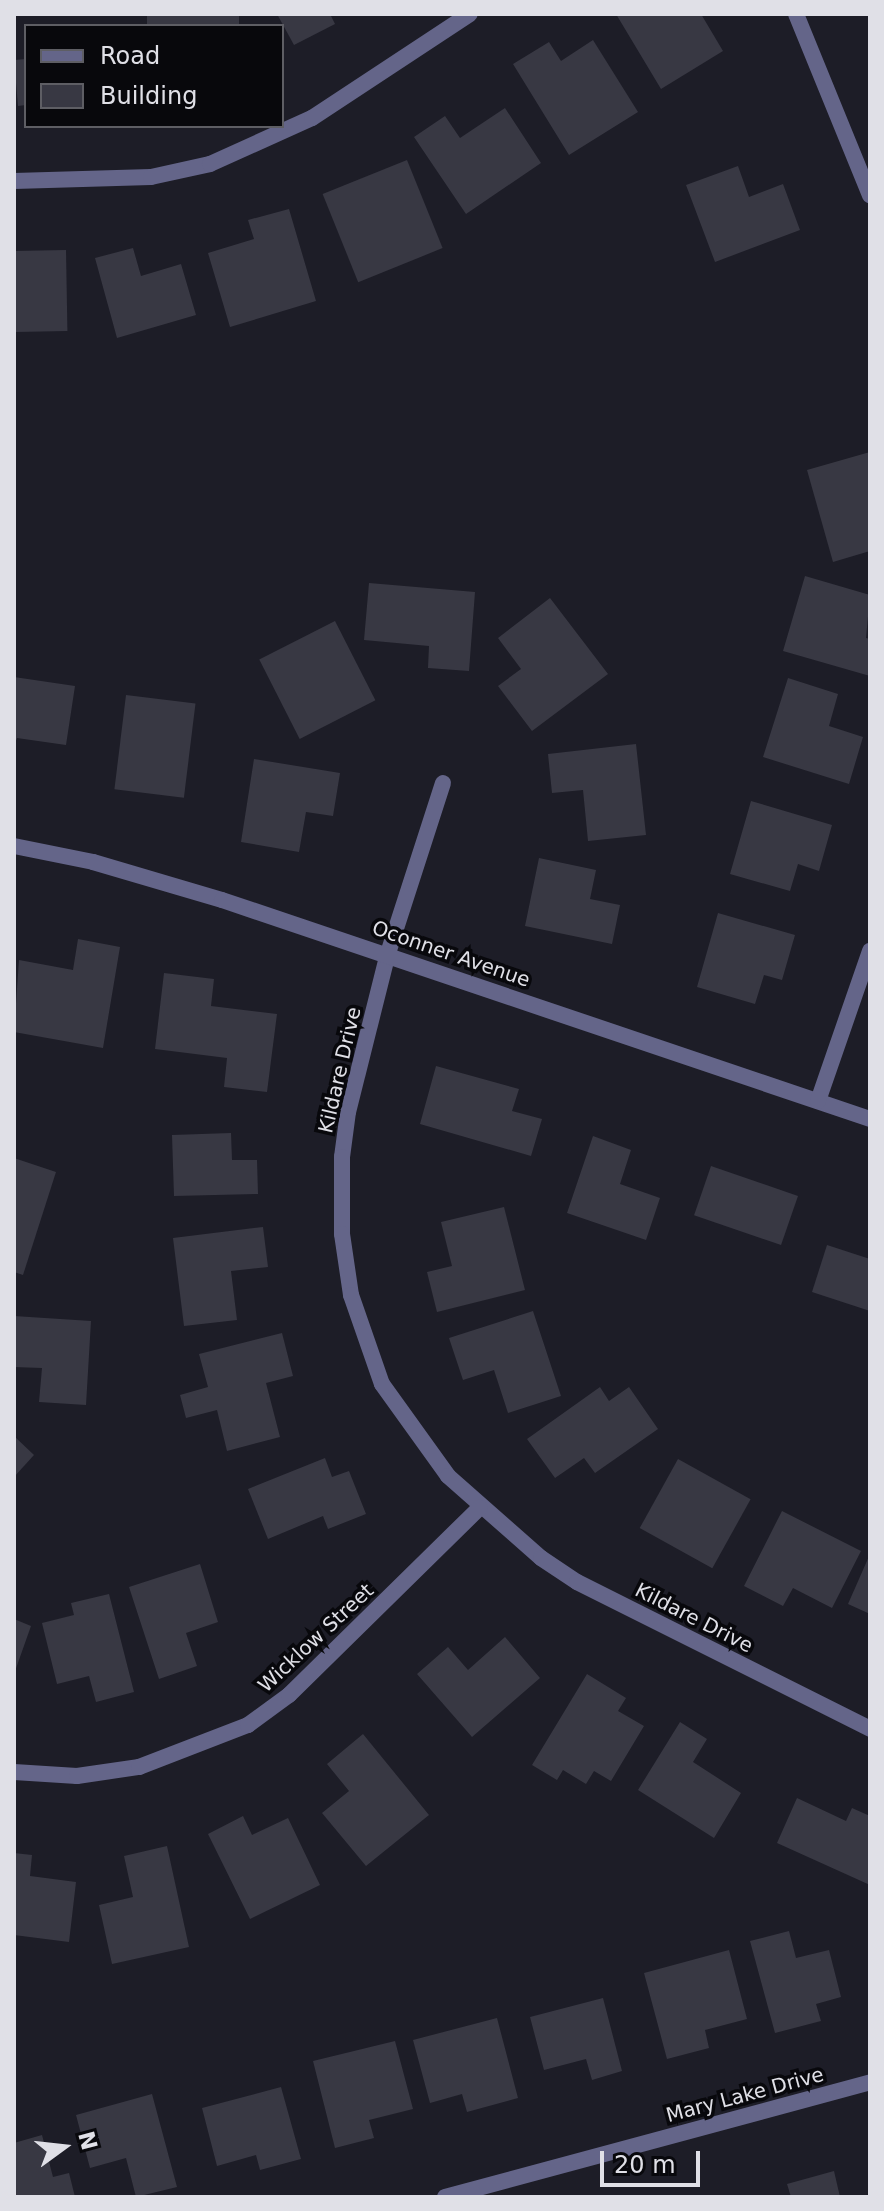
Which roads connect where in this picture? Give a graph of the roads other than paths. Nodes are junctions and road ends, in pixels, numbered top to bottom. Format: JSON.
{"nodes":[{"id":1,"x":470,"y":14,"type":"edge"},
{"id":2,"x":796,"y":14,"type":"edge"},
{"id":3,"x":14,"y":181,"type":"edge"},
{"id":4,"x":870,"y":195,"type":"edge"},
{"id":5,"x":443,"y":783,"type":"dead end"},
{"id":6,"x":14,"y":846,"type":"edge"},
{"id":7,"x":870,"y":951,"type":"edge"},
{"id":8,"x":388,"y":953,"type":"junction"},
{"id":9,"x":818,"y":1101,"type":"junction"},
{"id":10,"x":870,"y":1119,"type":"edge"},
{"id":11,"x":479,"y":1508,"type":"junction"},
{"id":12,"x":870,"y":1729,"type":"edge"},
{"id":13,"x":14,"y":1772,"type":"edge"},
{"id":14,"x":870,"y":2082,"type":"edge"},
{"id":15,"x":445,"y":2197,"type":"edge"}],
"edges":[{"from":1,"to":3,"type":"street"},
{"from":2,"to":4,"type":"street"},
{"from":5,"to":8,"type":"street","name":"Kildare Drive"},
{"from":6,"to":8,"type":"street","name":"Oconner Avenue"},
{"from":7,"to":9,"type":"street"},
{"from":8,"to":9,"type":"street","name":"Oconner Avenue"},
{"from":8,"to":11,"type":"street","name":"Kildare Drive"},
{"from":9,"to":10,"type":"street","name":"Oconner Avenue"},
{"from":11,"to":12,"type":"street","name":"Kildare Drive"},
{"from":11,"to":13,"type":"street","name":"Wicklow Street"},
{"from":14,"to":15,"type":"street","name":"Mary Lake Drive"}]}
